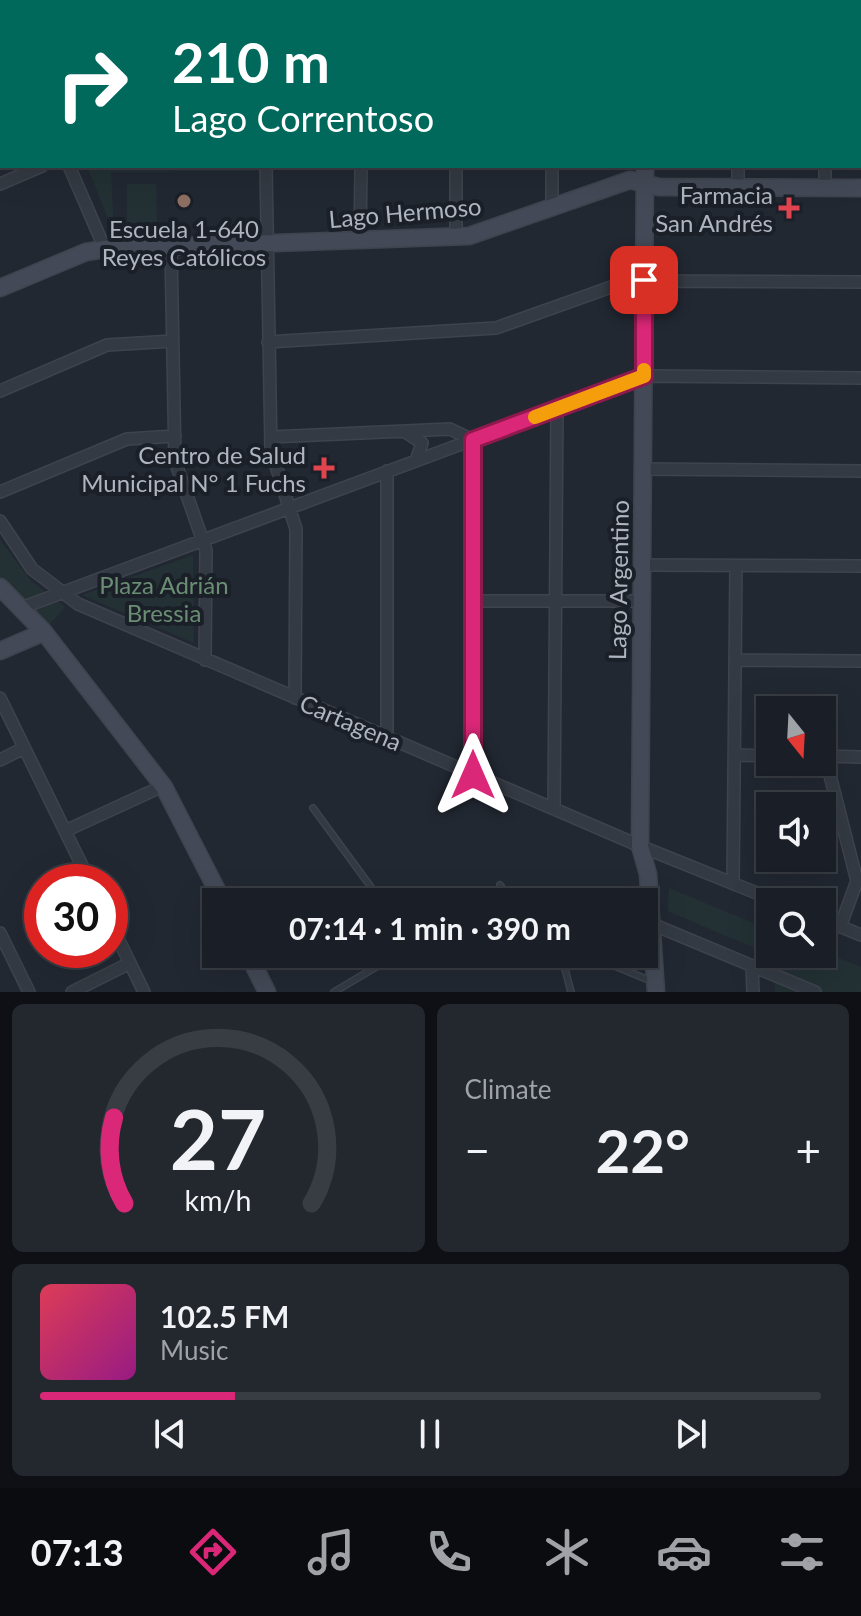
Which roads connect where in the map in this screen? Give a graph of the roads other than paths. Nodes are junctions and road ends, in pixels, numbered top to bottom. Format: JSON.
{"nodes":[{"id":1,"x":37,"y":168,"type":"edge"},
{"id":2,"x":70,"y":168,"type":"edge"},
{"id":3,"x":266,"y":168,"type":"edge"},
{"id":4,"x":361,"y":168,"type":"edge"},
{"id":5,"x":456,"y":168,"type":"edge"},
{"id":6,"x":552,"y":168,"type":"edge"},
{"id":7,"x":738,"y":168,"type":"edge"},
{"id":8,"x":825,"y":168,"type":"edge"},
{"id":9,"x":645,"y":174,"type":"edge"},
{"id":10,"x":0,"y":184,"type":"edge"},
{"id":11,"x":738,"y":187,"type":"junction"},
{"id":12,"x":825,"y":188,"type":"junction"},
{"id":13,"x":861,"y":188,"type":"edge"},
{"id":14,"x":552,"y":208,"type":"junction"},
{"id":15,"x":456,"y":237,"type":"junction"},
{"id":16,"x":360,"y":241,"type":"junction"},
{"id":17,"x":266,"y":246,"type":"junction"},
{"id":18,"x":105,"y":249,"type":"junction"},
{"id":19,"x":171,"y":249,"type":"junction"},
{"id":20,"x":644,"y":280,"type":"junction"},
{"id":21,"x":861,"y":282,"type":"edge"},
{"id":22,"x":0,"y":288,"type":"edge"},
{"id":23,"x":173,"y":341,"type":"junction"},
{"id":24,"x":268,"y":342,"type":"junction"},
{"id":25,"x":644,"y":376,"type":"junction"},
{"id":26,"x":861,"y":378,"type":"edge"},
{"id":27,"x":0,"y":391,"type":"edge"},
{"id":28,"x":557,"y":409,"type":"junction"},
{"id":29,"x":400,"y":431,"type":"junction"},
{"id":30,"x":175,"y":436,"type":"junction"},
{"id":31,"x":271,"y":437,"type":"junction"},
{"id":32,"x":473,"y":440,"type":"junction"},
{"id":33,"x":415,"y":461,"type":"junction"},
{"id":34,"x":643,"y":469,"type":"junction"},
{"id":35,"x":387,"y":471,"type":"junction"},
{"id":36,"x":861,"y":471,"type":"edge"},
{"id":37,"x":0,"y":492,"type":"edge"},
{"id":38,"x":291,"y":506,"type":"junction"},
{"id":39,"x":0,"y":521,"type":"edge"},
{"id":40,"x":202,"y":538,"type":"junction"},
{"id":41,"x":642,"y":565,"type":"junction"},
{"id":42,"x":736,"y":566,"type":"junction"},
{"id":43,"x":861,"y":566,"type":"edge"},
{"id":44,"x":0,"y":587,"type":"edge"},
{"id":45,"x":58,"y":592,"type":"junction"},
{"id":46,"x":473,"y":601,"type":"junction"},
{"id":47,"x":556,"y":601,"type":"junction"},
{"id":48,"x":642,"y":601,"type":"junction"},
{"id":49,"x":21,"y":608,"type":"junction"},
{"id":50,"x":44,"y":632,"type":"junction"},
{"id":51,"x":0,"y":651,"type":"edge"},
{"id":52,"x":205,"y":660,"type":"junction"},
{"id":53,"x":735,"y":660,"type":"junction"},
{"id":54,"x":861,"y":661,"type":"edge"},
{"id":55,"x":0,"y":698,"type":"edge"},
{"id":56,"x":295,"y":698,"type":"junction"},
{"id":57,"x":387,"y":737,"type":"junction"},
{"id":58,"x":24,"y":748,"type":"junction"},
{"id":59,"x":734,"y":755,"type":"junction"},
{"id":60,"x":756,"y":756,"type":"edge"},
{"id":61,"x":836,"y":756,"type":"edge"},
{"id":62,"x":861,"y":757,"type":"edge"},
{"id":63,"x":0,"y":760,"type":"edge"},
{"id":64,"x":473,"y":775,"type":"junction"},
{"id":65,"x":829,"y":776,"type":"edge"},
{"id":66,"x":163,"y":786,"type":"junction"},
{"id":67,"x":313,"y":808,"type":"dead end"},
{"id":68,"x":554,"y":809,"type":"junction"},
{"id":69,"x":65,"y":831,"type":"junction"},
{"id":70,"x":640,"y":846,"type":"junction"},
{"id":71,"x":81,"y":864,"type":"edge"},
{"id":72,"x":733,"y":883,"type":"junction"},
{"id":73,"x":500,"y":885,"type":"dead end"},
{"id":74,"x":216,"y":888,"type":"edge"},
{"id":75,"x":372,"y":888,"type":"edge"},
{"id":76,"x":502,"y":888,"type":"edge"},
{"id":77,"x":649,"y":888,"type":"edge"},
{"id":78,"x":756,"y":892,"type":"edge"},
{"id":79,"x":836,"y":925,"type":"edge"},
{"id":80,"x":658,"y":927,"type":"edge"},
{"id":81,"x":840,"y":927,"type":"junction"},
{"id":82,"x":0,"y":933,"type":"edge"},
{"id":83,"x":861,"y":935,"type":"edge"},
{"id":84,"x":128,"y":959,"type":"edge"},
{"id":85,"x":130,"y":963,"type":"junction"},
{"id":86,"x":752,"y":966,"type":"junction"},
{"id":87,"x":255,"y":968,"type":"edge"},
{"id":88,"x":374,"y":968,"type":"edge"},
{"id":89,"x":565,"y":968,"type":"edge"},
{"id":90,"x":616,"y":968,"type":"edge"},
{"id":91,"x":656,"y":987,"type":"edge"},
{"id":92,"x":29,"y":992,"type":"edge"},
{"id":93,"x":72,"y":992,"type":"edge"},
{"id":94,"x":144,"y":992,"type":"edge"},
{"id":95,"x":267,"y":992,"type":"edge"},
{"id":96,"x":334,"y":992,"type":"edge"},
{"id":97,"x":571,"y":992,"type":"edge"},
{"id":98,"x":753,"y":992,"type":"edge"},
{"id":99,"x":815,"y":992,"type":"edge"}],
"edges":[{"from":1,"to":10,"type":"street"},
{"from":2,"to":18,"type":"street"},
{"from":3,"to":17,"type":"street"},
{"from":4,"to":16,"type":"street"},
{"from":5,"to":15,"type":"street"},
{"from":6,"to":14,"type":"street"},
{"from":7,"to":11,"type":"street"},
{"from":8,"to":12,"type":"street"},
{"from":9,"to":11,"type":"street","name":"Lago Hermoso"},
{"from":9,"to":14,"type":"street","name":"Lago Hermoso"},
{"from":9,"to":20,"type":"street","name":"Lago Argentino"},
{"from":11,"to":12,"type":"street","name":"Lago Hermoso"},
{"from":12,"to":13,"type":"street","name":"Lago Hermoso"},
{"from":14,"to":15,"type":"street","name":"Lago Hermoso"},
{"from":15,"to":16,"type":"street","name":"Lago Hermoso"},
{"from":16,"to":17,"type":"street","name":"Lago Hermoso"},
{"from":17,"to":19,"type":"street","name":"Lago Hermoso"},
{"from":17,"to":24,"type":"street"},
{"from":18,"to":19,"type":"street","name":"Lago Hermoso"},
{"from":18,"to":22,"type":"street","name":"Lago Hermoso"},
{"from":19,"to":23,"type":"street"},
{"from":20,"to":21,"type":"street"},
{"from":20,"to":24,"type":"street"},
{"from":20,"to":25,"type":"street","name":"Lago Argentino"},
{"from":23,"to":27,"type":"street"},
{"from":23,"to":30,"type":"street"},
{"from":24,"to":31,"type":"street"},
{"from":25,"to":26,"type":"street"},
{"from":25,"to":28,"type":"street"},
{"from":25,"to":34,"type":"street","name":"Lago Argentino"},
{"from":28,"to":32,"type":"street"},
{"from":28,"to":47,"type":"street"},
{"from":29,"to":31,"type":"street"},
{"from":29,"to":32,"type":"street"},
{"from":29,"to":33,"type":"street"},
{"from":30,"to":37,"type":"street"},
{"from":30,"to":40,"type":"street"},
{"from":31,"to":38,"type":"street"},
{"from":32,"to":33,"type":"street"},
{"from":32,"to":46,"type":"street"},
{"from":33,"to":35,"type":"street"},
{"from":34,"to":36,"type":"street"},
{"from":34,"to":41,"type":"street","name":"Lago Argentino"},
{"from":35,"to":38,"type":"street"},
{"from":35,"to":57,"type":"street"},
{"from":38,"to":40,"type":"street"},
{"from":38,"to":56,"type":"street"},
{"from":39,"to":45,"type":"street","name":"Cartagena"},
{"from":40,"to":45,"type":"street"},
{"from":40,"to":52,"type":"street"},
{"from":41,"to":42,"type":"street"},
{"from":41,"to":48,"type":"street","name":"Lago Argentino"},
{"from":42,"to":43,"type":"street"},
{"from":42,"to":53,"type":"street"},
{"from":44,"to":49,"type":"street"},
{"from":45,"to":49,"type":"street"},
{"from":45,"to":52,"type":"street","name":"Cartagena"},
{"from":46,"to":47,"type":"street"},
{"from":46,"to":64,"type":"street"},
{"from":47,"to":48,"type":"street"},
{"from":47,"to":68,"type":"street"},
{"from":48,"to":70,"type":"street","name":"Lago Argentino"},
{"from":49,"to":50,"type":"street"},
{"from":50,"to":51,"type":"street"},
{"from":50,"to":66,"type":"street"},
{"from":52,"to":56,"type":"street","name":"Cartagena"},
{"from":53,"to":54,"type":"street"},
{"from":53,"to":59,"type":"street"},
{"from":55,"to":58,"type":"street"},
{"from":56,"to":57,"type":"street","name":"Cartagena"},
{"from":57,"to":64,"type":"street","name":"Cartagena"},
{"from":58,"to":63,"type":"street"},
{"from":58,"to":69,"type":"street"},
{"from":59,"to":60,"type":"street"},
{"from":59,"to":72,"type":"street"},
{"from":61,"to":62,"type":"street"},
{"from":64,"to":68,"type":"street","name":"Cartagena"},
{"from":65,"to":81,"type":"street"},
{"from":66,"to":69,"type":"street"},
{"from":66,"to":74,"type":"street"},
{"from":67,"to":75,"type":"lane"},
{"from":68,"to":70,"type":"street","name":"Cartagena"},
{"from":69,"to":71,"type":"street"},
{"from":70,"to":72,"type":"street","name":"Cartagena"},
{"from":70,"to":77,"type":"street","name":"Lago Argentino"},
{"from":72,"to":78,"type":"street","name":"Cartagena"},
{"from":73,"to":76,"type":"lane"},
{"from":79,"to":81,"type":"street"},
{"from":80,"to":86,"type":"street"},
{"from":81,"to":83,"type":"street"},
{"from":82,"to":92,"type":"street"},
{"from":84,"to":85,"type":"street"},
{"from":85,"to":93,"type":"street"},
{"from":85,"to":94,"type":"street"},
{"from":86,"to":98,"type":"street"},
{"from":86,"to":99,"type":"street"},
{"from":87,"to":95,"type":"street"},
{"from":88,"to":96,"type":"lane"},
{"from":89,"to":97,"type":"lane"},
{"from":90,"to":91,"type":"lane"}]}
